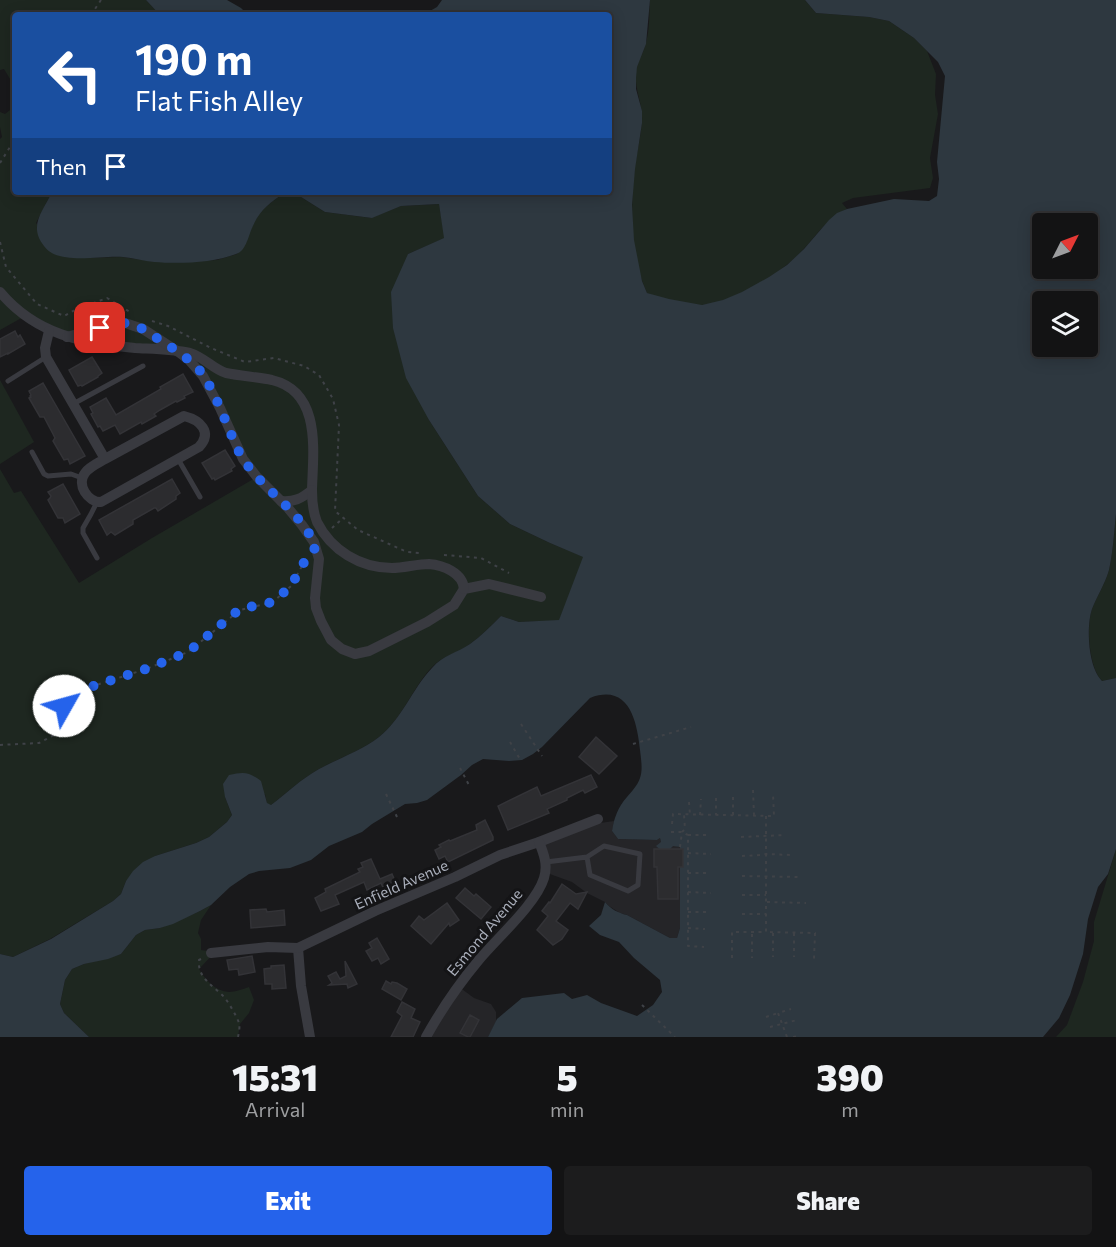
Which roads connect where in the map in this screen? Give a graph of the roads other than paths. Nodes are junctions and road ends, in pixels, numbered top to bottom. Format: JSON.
{"nodes":[{"id":1,"x":0,"y":292,"type":"edge"},
{"id":2,"x":49,"y":331,"type":"junction"},
{"id":3,"x":67,"y":337,"type":"junction"},
{"id":4,"x":174,"y":350,"type":"junction"},
{"id":5,"x":46,"y":357,"type":"junction"},
{"id":6,"x":143,"y":366,"type":"dead end"},
{"id":7,"x":8,"y":381,"type":"dead end"},
{"id":8,"x":73,"y":404,"type":"junction"},
{"id":9,"x":32,"y":453,"type":"dead end"},
{"id":10,"x":105,"y":459,"type":"junction"},
{"id":11,"x":178,"y":459,"type":"junction"},
{"id":12,"x":82,"y":478,"type":"junction"},
{"id":13,"x":312,"y":490,"type":"junction"},
{"id":14,"x":200,"y":497,"type":"dead end"},
{"id":15,"x":280,"y":501,"type":"junction"},
{"id":16,"x":97,"y":502,"type":"junction"},
{"id":17,"x":97,"y":558,"type":"dead end"},
{"id":18,"x":464,"y":589,"type":"junction"},
{"id":19,"x":541,"y":597,"type":"dead end"},
{"id":20,"x":598,"y":819,"type":"dead end"},
{"id":21,"x":539,"y":842,"type":"junction"},
{"id":22,"x":587,"y":857,"type":"junction"},
{"id":23,"x":546,"y":862,"type":"junction"},
{"id":24,"x":298,"y":948,"type":"junction"},
{"id":25,"x":211,"y":953,"type":"road end"},
{"id":26,"x":310,"y":1037,"type":"edge"},
{"id":27,"x":426,"y":1037,"type":"edge"}],
"edges":[{"from":1,"to":2,"type":"street"},
{"from":2,"to":3,"type":"street"},
{"from":2,"to":5,"type":"street"},
{"from":3,"to":4,"type":"street"},
{"from":3,"to":4,"type":"street"},
{"from":4,"to":13,"type":"street"},
{"from":4,"to":15,"type":"street"},
{"from":5,"to":7,"type":"lane"},
{"from":5,"to":8,"type":"street"},
{"from":6,"to":8,"type":"lane"},
{"from":8,"to":10,"type":"street"},
{"from":9,"to":12,"type":"lane"},
{"from":10,"to":11,"type":"street"},
{"from":10,"to":12,"type":"street"},
{"from":11,"to":14,"type":"lane"},
{"from":11,"to":16,"type":"street"},
{"from":12,"to":16,"type":"street"},
{"from":13,"to":15,"type":"street"},
{"from":13,"to":18,"type":"street"},
{"from":15,"to":18,"type":"street"},
{"from":16,"to":17,"type":"lane"},
{"from":18,"to":19,"type":"street"},
{"from":20,"to":21,"type":"street","name":"Enfield Avenue"},
{"from":21,"to":23,"type":"street"},
{"from":21,"to":24,"type":"street","name":"Enfield Avenue"},
{"from":22,"to":22,"type":"lane"},
{"from":22,"to":23,"type":"lane"},
{"from":23,"to":27,"type":"street","name":"Esmond Avenue"},
{"from":24,"to":25,"type":"street","name":"Enfield Avenue"},
{"from":24,"to":26,"type":"street"}]}
